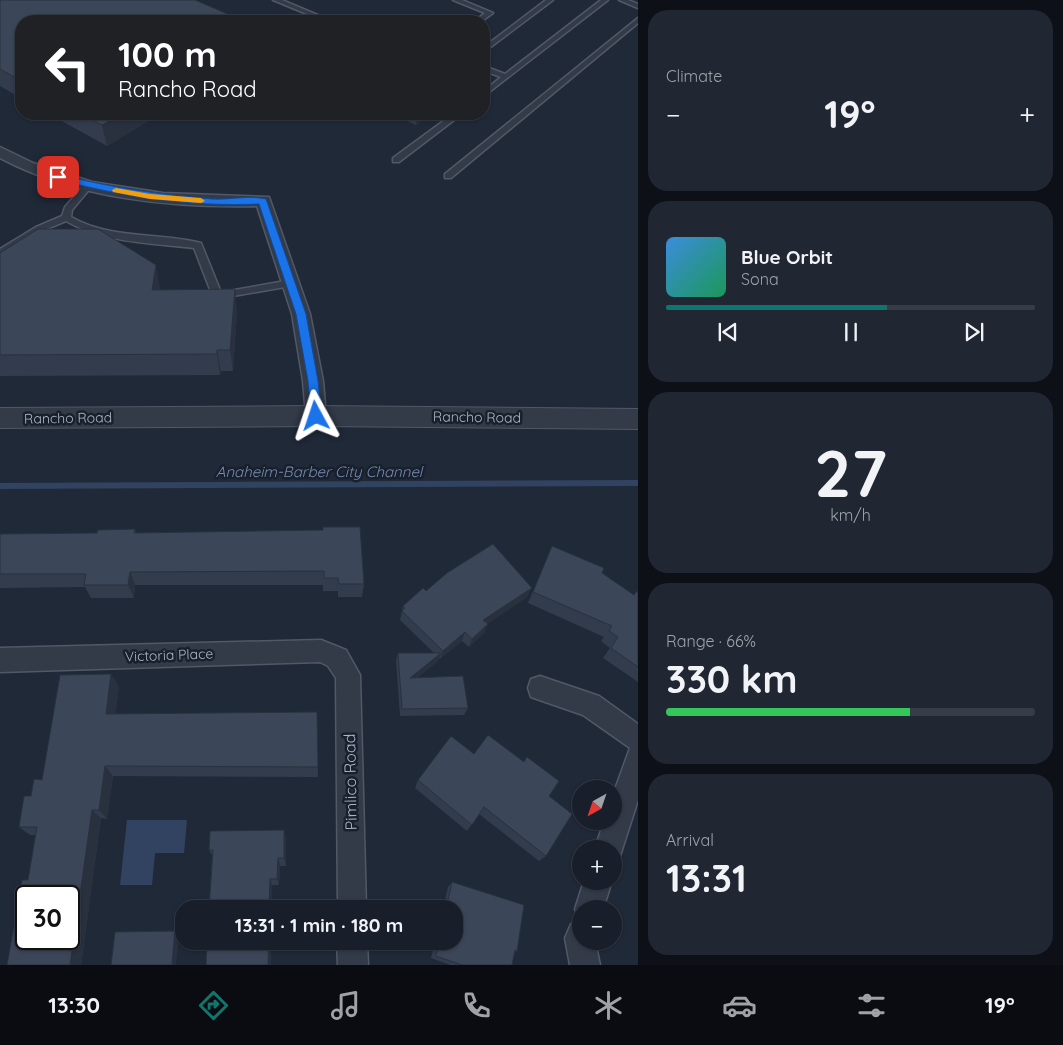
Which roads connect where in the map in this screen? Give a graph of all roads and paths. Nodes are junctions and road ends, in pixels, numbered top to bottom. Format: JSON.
{"nodes":[{"id":1,"x":276,"y":0,"type":"edge"},
{"id":2,"x":456,"y":0,"type":"edge"},
{"id":3,"x":550,"y":0,"type":"edge"},
{"id":4,"x":605,"y":0,"type":"edge"},
{"id":5,"x":622,"y":0,"type":"edge"},
{"id":6,"x":638,"y":6,"type":"edge"},
{"id":7,"x":314,"y":15,"type":"edge"},
{"id":8,"x":487,"y":15,"type":"edge"},
{"id":9,"x":638,"y":20,"type":"edge"},
{"id":10,"x":490,"y":45,"type":"edge"},
{"id":11,"x":490,"y":70,"type":"edge"},
{"id":12,"x":506,"y":77,"type":"junction"},
{"id":13,"x":490,"y":89,"type":"edge"},
{"id":14,"x":450,"y":120,"type":"edge"},
{"id":15,"x":0,"y":152,"type":"edge"},
{"id":16,"x":396,"y":160,"type":"dead end"},
{"id":17,"x":448,"y":176,"type":"dead end"},
{"id":18,"x":89,"y":185,"type":"junction"},
{"id":19,"x":66,"y":218,"type":"junction"},
{"id":20,"x":0,"y":253,"type":"edge"},
{"id":21,"x":291,"y":283,"type":"junction"},
{"id":22,"x":316,"y":416,"type":"junction"},
{"id":23,"x":0,"y":418,"type":"edge"},
{"id":24,"x":638,"y":419,"type":"edge"},
{"id":25,"x":337,"y":658,"type":"joint"},
{"id":26,"x":0,"y":660,"type":"edge"},
{"id":27,"x":540,"y":688,"type":"dead end"},
{"id":28,"x":638,"y":739,"type":"edge"},
{"id":29,"x":638,"y":758,"type":"edge"},
{"id":30,"x":612,"y":840,"type":"edge"},
{"id":31,"x":352,"y":900,"type":"edge"},
{"id":32,"x":352,"y":950,"type":"edge"},
{"id":33,"x":582,"y":950,"type":"edge"},
{"id":34,"x":353,"y":965,"type":"edge"},
{"id":35,"x":585,"y":965,"type":"edge"}],
"edges":[{"from":1,"to":7,"type":"lane"},
{"from":2,"to":8,"type":"lane"},
{"from":3,"to":10,"type":"lane"},
{"from":4,"to":12,"type":"lane"},
{"from":5,"to":6,"type":"lane"},
{"from":9,"to":17,"type":"lane"},
{"from":11,"to":12,"type":"lane"},
{"from":12,"to":13,"type":"lane"},
{"from":14,"to":16,"type":"lane"},
{"from":15,"to":18,"type":"street"},
{"from":18,"to":19,"type":"lane"},
{"from":18,"to":21,"type":"street"},
{"from":19,"to":20,"type":"lane"},
{"from":19,"to":21,"type":"lane"},
{"from":21,"to":22,"type":"street"},
{"from":22,"to":23,"type":"street","name":"Rancho Road"},
{"from":22,"to":24,"type":"street","name":"Rancho Road"},
{"from":25,"to":26,"type":"street","name":"Victoria Place"},
{"from":25,"to":31,"type":"street","name":"Pimlico Road"},
{"from":27,"to":28,"type":"street"},
{"from":29,"to":30,"type":"street"},
{"from":32,"to":34,"type":"street"},
{"from":33,"to":35,"type":"street"}]}
